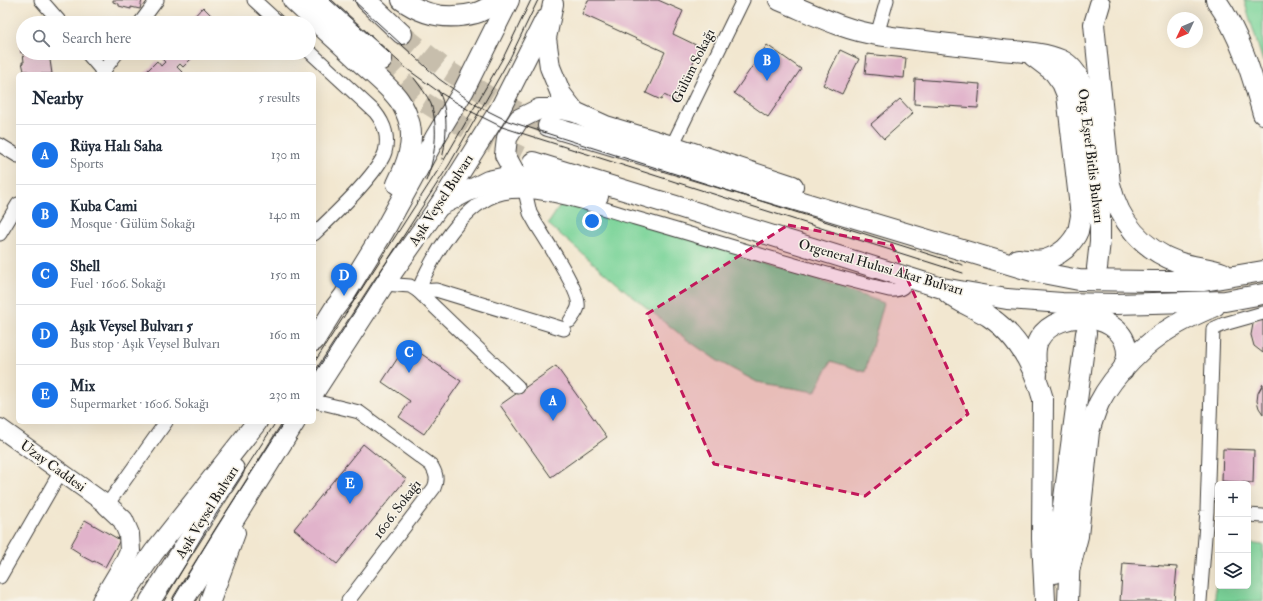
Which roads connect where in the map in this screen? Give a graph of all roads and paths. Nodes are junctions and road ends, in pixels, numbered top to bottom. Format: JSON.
{"nodes":[{"id":1,"x":39,"y":0,"type":"edge"},
{"id":2,"x":157,"y":0,"type":"edge"},
{"id":3,"x":254,"y":0,"type":"edge"},
{"id":4,"x":293,"y":0,"type":"edge"},
{"id":5,"x":316,"y":0,"type":"edge"},
{"id":6,"x":366,"y":0,"type":"edge"},
{"id":7,"x":402,"y":0,"type":"edge"},
{"id":8,"x":501,"y":0,"type":"edge"},
{"id":9,"x":509,"y":0,"type":"edge"},
{"id":10,"x":743,"y":0,"type":"edge"},
{"id":11,"x":779,"y":0,"type":"edge"},
{"id":12,"x":887,"y":0,"type":"edge"},
{"id":13,"x":1216,"y":0,"type":"edge"},
{"id":14,"x":553,"y":2,"type":"edge"},
{"id":15,"x":1102,"y":2,"type":"edge"},
{"id":16,"x":51,"y":16,"type":"edge"},
{"id":17,"x":54,"y":16,"type":"edge"},
{"id":18,"x":145,"y":16,"type":"edge"},
{"id":19,"x":271,"y":16,"type":"edge"},
{"id":20,"x":310,"y":16,"type":"edge"},
{"id":21,"x":316,"y":21,"type":"edge"},
{"id":22,"x":402,"y":34,"type":"tunnel mouth"},
{"id":23,"x":877,"y":35,"type":"junction"},
{"id":24,"x":1030,"y":53,"type":"junction"},
{"id":25,"x":316,"y":57,"type":"edge"},
{"id":26,"x":87,"y":60,"type":"edge"},
{"id":27,"x":92,"y":60,"type":"edge"},
{"id":28,"x":111,"y":60,"type":"edge"},
{"id":29,"x":382,"y":60,"type":"tunnel mouth"},
{"id":30,"x":100,"y":72,"type":"edge"},
{"id":31,"x":100,"y":72,"type":"edge"},
{"id":32,"x":102,"y":72,"type":"edge"},
{"id":33,"x":1083,"y":87,"type":"junction"},
{"id":34,"x":575,"y":112,"type":"junction"},
{"id":35,"x":1263,"y":114,"type":"edge"},
{"id":36,"x":548,"y":126,"type":"tunnel mouth"},
{"id":37,"x":0,"y":145,"type":"edge"},
{"id":38,"x":672,"y":146,"type":"junction"},
{"id":39,"x":16,"y":155,"type":"edge"},
{"id":40,"x":533,"y":162,"type":"tunnel mouth"},
{"id":41,"x":520,"y":183,"type":"junction"},
{"id":42,"x":439,"y":206,"type":"junction"},
{"id":43,"x":16,"y":207,"type":"edge"},
{"id":44,"x":384,"y":231,"type":"junction"},
{"id":45,"x":316,"y":232,"type":"edge"},
{"id":46,"x":0,"y":234,"type":"edge"},
{"id":47,"x":918,"y":238,"type":"junction"},
{"id":48,"x":976,"y":254,"type":"junction"},
{"id":49,"x":1097,"y":268,"type":"dead end"},
{"id":50,"x":1260,"y":270,"type":"edge"},
{"id":51,"x":904,"y":275,"type":"junction"},
{"id":52,"x":1232,"y":277,"type":"junction"},
{"id":53,"x":384,"y":284,"type":"junction"},
{"id":54,"x":942,"y":288,"type":"junction"},
{"id":55,"x":418,"y":291,"type":"junction"},
{"id":56,"x":1263,"y":294,"type":"edge"},
{"id":57,"x":1225,"y":302,"type":"junction"},
{"id":58,"x":334,"y":309,"type":"junction"},
{"id":59,"x":1263,"y":314,"type":"edge"},
{"id":60,"x":316,"y":319,"type":"edge"},
{"id":61,"x":1086,"y":333,"type":"dead end"},
{"id":62,"x":316,"y":338,"type":"edge"},
{"id":63,"x":1123,"y":370,"type":"junction"},
{"id":64,"x":1038,"y":379,"type":"junction"},
{"id":65,"x":518,"y":387,"type":"dead end"},
{"id":66,"x":316,"y":389,"type":"edge"},
{"id":67,"x":316,"y":401,"type":"edge"},
{"id":68,"x":165,"y":424,"type":"edge"},
{"id":69,"x":255,"y":424,"type":"edge"},
{"id":70,"x":262,"y":424,"type":"edge"},
{"id":71,"x":293,"y":424,"type":"edge"},
{"id":72,"x":0,"y":428,"type":"edge"},
{"id":73,"x":1070,"y":442,"type":"junction"},
{"id":74,"x":61,"y":471,"type":"junction"},
{"id":75,"x":252,"y":490,"type":"junction"},
{"id":76,"x":107,"y":505,"type":"junction"},
{"id":77,"x":1212,"y":511,"type":"edge"},
{"id":78,"x":1251,"y":515,"type":"edge"},
{"id":79,"x":1263,"y":516,"type":"edge"},
{"id":80,"x":4,"y":559,"type":"edge"},
{"id":81,"x":1070,"y":567,"type":"junction"},
{"id":82,"x":0,"y":577,"type":"edge"},
{"id":83,"x":107,"y":600,"type":"edge"},
{"id":84,"x":150,"y":601,"type":"edge"},
{"id":85,"x":183,"y":601,"type":"edge"},
{"id":86,"x":210,"y":601,"type":"edge"},
{"id":87,"x":348,"y":601,"type":"edge"},
{"id":88,"x":1045,"y":601,"type":"edge"},
{"id":89,"x":1051,"y":601,"type":"edge"},
{"id":90,"x":1068,"y":601,"type":"edge"},
{"id":91,"x":1200,"y":601,"type":"edge"}],
"edges":[{"from":1,"to":16,"type":"street"},
{"from":1,"to":17,"type":"street"},
{"from":2,"to":18,"type":"street"},
{"from":3,"to":19,"type":"street"},
{"from":4,"to":20,"type":"main road"},
{"from":5,"to":29,"type":"main road"},
{"from":6,"to":22,"type":"main road"},
{"from":7,"to":8,"type":"main road"},
{"from":9,"to":44,"type":"main road"},
{"from":10,"to":38,"type":"street","name":"Gülüm Sokağı"},
{"from":11,"to":23,"type":"main road","name":"Org. Eşref Bitlis Bulvarı"},
{"from":12,"to":23,"type":"street"},
{"from":13,"to":35,"type":"main road"},
{"from":14,"to":34,"type":"main road"},
{"from":14,"to":42,"type":"main road","name":"Aşık Veysel Bulvarı"},
{"from":15,"to":33,"type":"main road"},
{"from":15,"to":52,"type":"main road"},
{"from":21,"to":44,"type":"main road"},
{"from":23,"to":24,"type":"main road","name":"Org. Eşref Bitlis Bulvarı"},
{"from":24,"to":33,"type":"main road","name":"Org. Eşref Bitlis Bulvarı"},
{"from":24,"to":48,"type":"main road"},
{"from":25,"to":45,"type":"street"},
{"from":26,"to":30,"type":"street"},
{"from":27,"to":31,"type":"street"},
{"from":28,"to":32,"type":"street"},
{"from":33,"to":49,"type":"main road","name":"Org. Eşref Bitlis Bulvarı"},
{"from":34,"to":38,"type":"main road"},
{"from":34,"to":41,"type":"main road"},
{"from":36,"to":47,"type":"main road"},
{"from":37,"to":39,"type":"street"},
{"from":38,"to":47,"type":"main road"},
{"from":40,"to":51,"type":"main road","name":"Orgeneral Hulusi Akar Bulvarı"},
{"from":41,"to":42,"type":"main road"},
{"from":41,"to":51,"type":"main road"},
{"from":41,"to":55,"type":"street"},
{"from":41,"to":55,"type":"street"},
{"from":42,"to":53,"type":"main road","name":"Aşık Veysel Bulvarı"},
{"from":43,"to":46,"type":"street"},
{"from":44,"to":58,"type":"main road"},
{"from":47,"to":48,"type":"main road"},
{"from":48,"to":52,"type":"main road"},
{"from":50,"to":52,"type":"main road"},
{"from":51,"to":54,"type":"main road","name":"Orgeneral Hulusi Akar Bulvarı"},
{"from":53,"to":55,"type":"street"},
{"from":53,"to":66,"type":"main road","name":"Aşık Veysel Bulvarı"},
{"from":54,"to":57,"type":"main road","name":"Orgeneral Hulusi Akar Bulvarı"},
{"from":54,"to":64,"type":"main road"},
{"from":55,"to":65,"type":"street"},
{"from":56,"to":57,"type":"main road","name":"Orgeneral Hulusi Akar Bulvarı"},
{"from":57,"to":63,"type":"main road"},
{"from":58,"to":60,"type":"main road"},
{"from":58,"to":62,"type":"main road"},
{"from":59,"to":77,"type":"street"},
{"from":61,"to":73,"type":"main road"},
{"from":63,"to":64,"type":"main road"},
{"from":63,"to":81,"type":"main road"},
{"from":64,"to":88,"type":"main road"},
{"from":67,"to":87,"type":"street","name":"1606. Sokağı"},
{"from":68,"to":76,"type":"street"},
{"from":69,"to":83,"type":"main road"},
{"from":70,"to":84,"type":"main road","name":"Aşık Veysel Bulvarı"},
{"from":71,"to":75,"type":"main road","name":"Aşık Veysel Bulvarı"},
{"from":72,"to":74,"type":"main road","name":"Uzay Caddesi"},
{"from":73,"to":81,"type":"main road"},
{"from":73,"to":89,"type":"main road"},
{"from":74,"to":76,"type":"main road","name":"Uzay Caddesi"},
{"from":74,"to":80,"type":"street"},
{"from":75,"to":85,"type":"main road","name":"Aşık Veysel Bulvarı"},
{"from":75,"to":86,"type":"main road"},
{"from":76,"to":83,"type":"main road"},
{"from":77,"to":91,"type":"street"},
{"from":78,"to":79,"type":"street"},
{"from":80,"to":82,"type":"street"},
{"from":81,"to":90,"type":"main road"}]}
